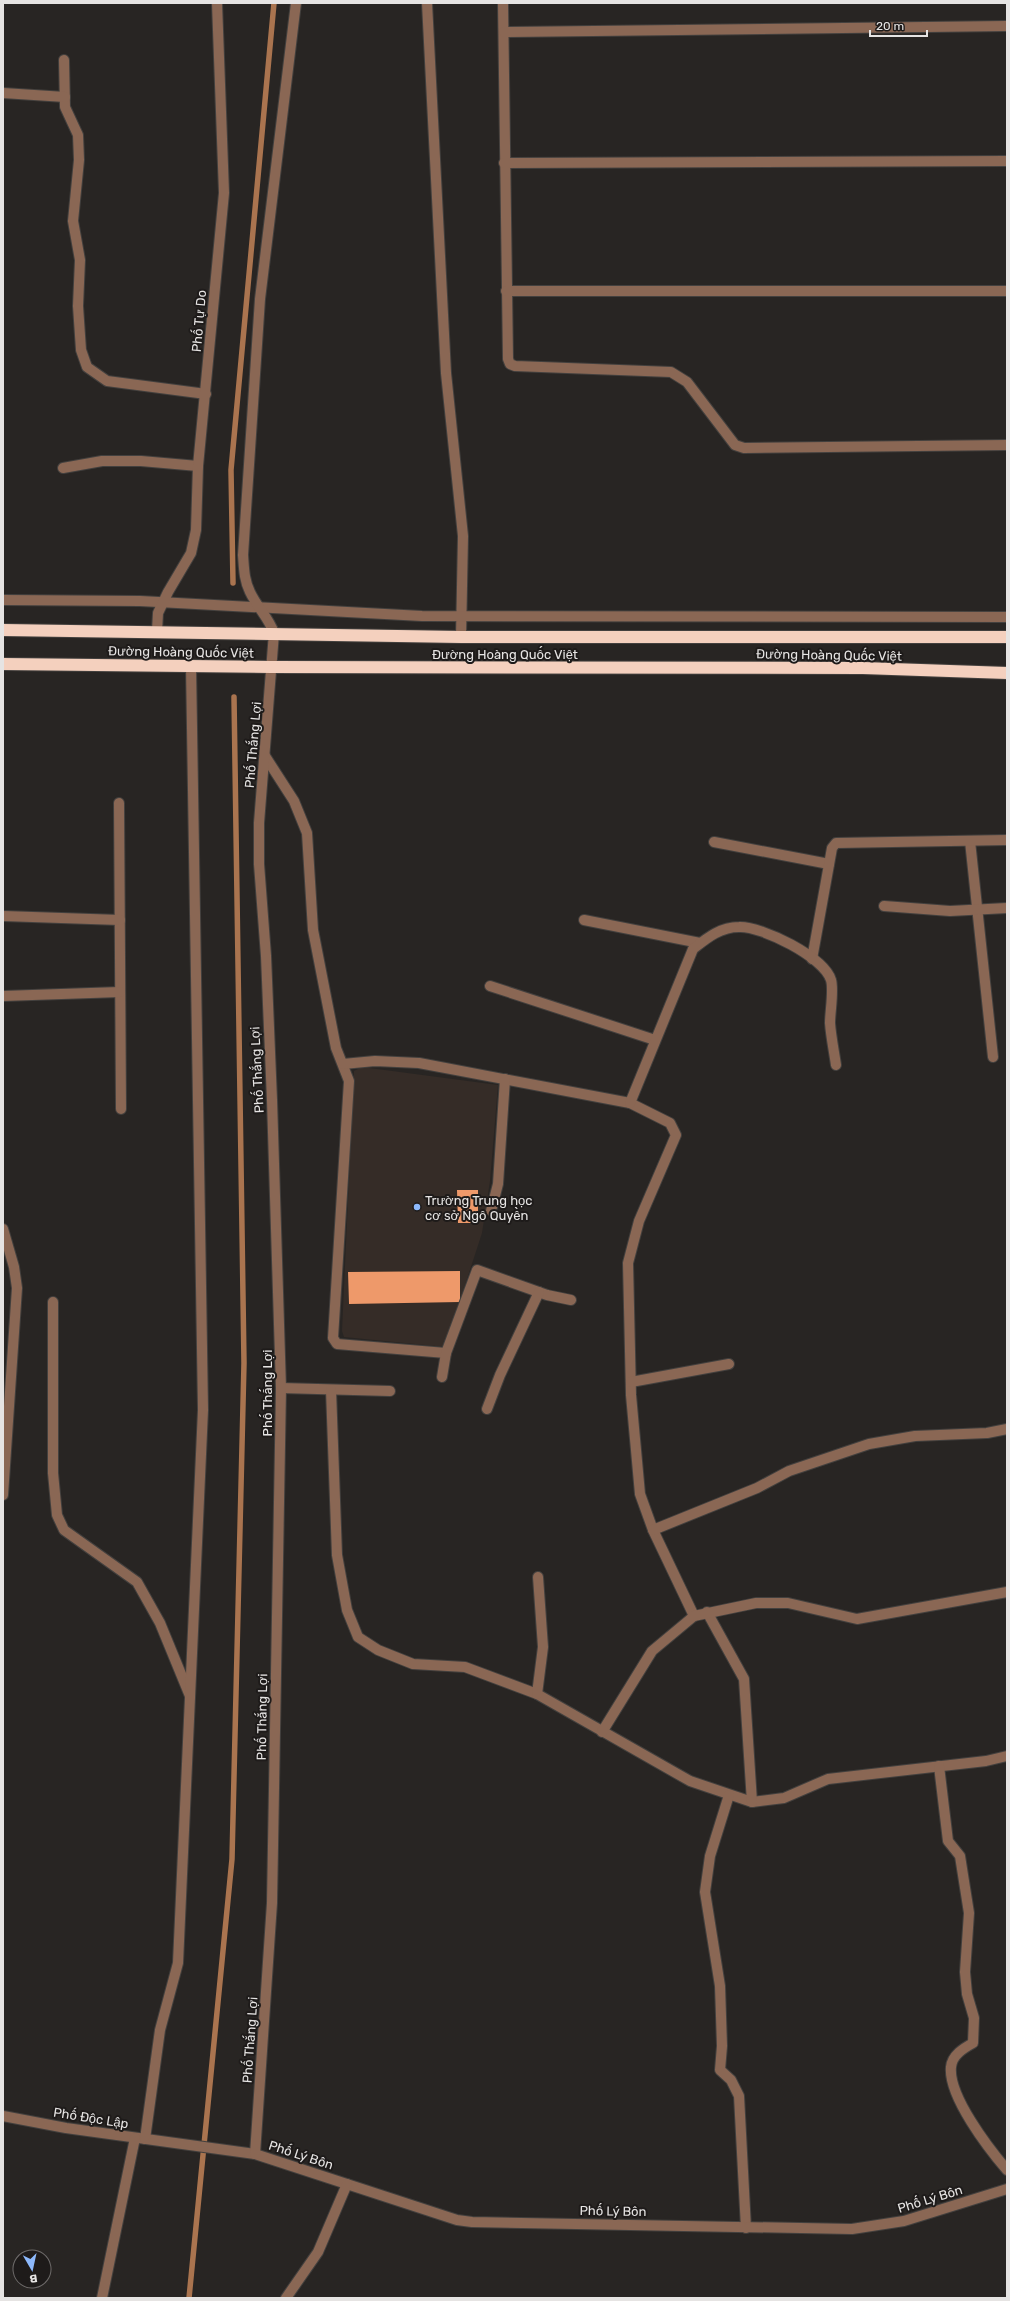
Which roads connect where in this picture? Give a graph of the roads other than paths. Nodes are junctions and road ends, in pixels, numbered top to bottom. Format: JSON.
{"nodes":[{"id":1,"x":217,"y":3,"type":"edge"},
{"id":2,"x":296,"y":3,"type":"edge"},
{"id":3,"x":427,"y":3,"type":"edge"},
{"id":4,"x":503,"y":3,"type":"edge"},
{"id":5,"x":1007,"y":26,"type":"edge"},
{"id":6,"x":504,"y":32,"type":"junction"},
{"id":7,"x":64,"y":60,"type":"dead end"},
{"id":8,"x":3,"y":94,"type":"edge"},
{"id":9,"x":65,"y":97,"type":"junction"},
{"id":10,"x":1007,"y":161,"type":"edge"},
{"id":11,"x":504,"y":163,"type":"junction"},
{"id":12,"x":506,"y":291,"type":"junction"},
{"id":13,"x":1007,"y":291,"type":"edge"},
{"id":14,"x":206,"y":394,"type":"junction"},
{"id":15,"x":1007,"y":445,"type":"edge"},
{"id":16,"x":198,"y":466,"type":"junction"},
{"id":17,"x":63,"y":468,"type":"dead end"},
{"id":18,"x":3,"y":600,"type":"edge"},
{"id":19,"x":163,"y":603,"type":"junction"},
{"id":20,"x":260,"y":608,"type":"junction"},
{"id":21,"x":461,"y":616,"type":"junction"},
{"id":22,"x":1007,"y":617,"type":"edge"},
{"id":23,"x":3,"y":630,"type":"edge"},
{"id":24,"x":157,"y":631,"type":"junction"},
{"id":25,"x":274,"y":634,"type":"junction"},
{"id":26,"x":461,"y":637,"type":"junction"},
{"id":27,"x":1007,"y":637,"type":"edge"},
{"id":28,"x":3,"y":664,"type":"edge"},
{"id":29,"x":191,"y":666,"type":"junction"},
{"id":30,"x":272,"y":667,"type":"junction"},
{"id":31,"x":1007,"y":673,"type":"edge"},
{"id":32,"x":265,"y":756,"type":"junction"},
{"id":33,"x":119,"y":803,"type":"dead end"},
{"id":34,"x":1007,"y":840,"type":"edge"},
{"id":35,"x":970,"y":841,"type":"junction"},
{"id":36,"x":714,"y":842,"type":"dead end"},
{"id":37,"x":829,"y":864,"type":"junction"},
{"id":38,"x":884,"y":906,"type":"dead end"},
{"id":39,"x":1007,"y":908,"type":"edge"},
{"id":40,"x":977,"y":911,"type":"junction"},
{"id":41,"x":3,"y":916,"type":"edge"},
{"id":42,"x":120,"y":920,"type":"junction"},
{"id":43,"x":584,"y":920,"type":"dead end"},
{"id":44,"x":700,"y":943,"type":"junction"},
{"id":45,"x":812,"y":959,"type":"junction"},
{"id":46,"x":490,"y":986,"type":"dead end"},
{"id":47,"x":120,"y":992,"type":"junction"},
{"id":48,"x":3,"y":996,"type":"edge"},
{"id":49,"x":655,"y":1040,"type":"junction"},
{"id":50,"x":993,"y":1057,"type":"dead end"},
{"id":51,"x":343,"y":1064,"type":"junction"},
{"id":52,"x":836,"y":1065,"type":"dead end"},
{"id":53,"x":505,"y":1079,"type":"junction"},
{"id":54,"x":630,"y":1103,"type":"junction"},
{"id":55,"x":121,"y":1109,"type":"dead end"},
{"id":56,"x":491,"y":1211,"type":"dead end"},
{"id":57,"x":3,"y":1229,"type":"edge"},
{"id":58,"x":538,"y":1292,"type":"junction"},
{"id":59,"x":571,"y":1300,"type":"dead end"},
{"id":60,"x":52,"y":1302,"type":"dead end"},
{"id":61,"x":446,"y":1353,"type":"junction"},
{"id":62,"x":729,"y":1364,"type":"dead end"},
{"id":63,"x":442,"y":1376,"type":"dead end"},
{"id":64,"x":631,"y":1382,"type":"junction"},
{"id":65,"x":281,"y":1388,"type":"junction"},
{"id":66,"x":331,"y":1390,"type":"junction"},
{"id":67,"x":390,"y":1391,"type":"dead end"},
{"id":68,"x":487,"y":1409,"type":"dead end"},
{"id":69,"x":1007,"y":1429,"type":"edge"},
{"id":70,"x":3,"y":1495,"type":"edge"},
{"id":71,"x":653,"y":1530,"type":"junction"},
{"id":72,"x":538,"y":1577,"type":"dead end"},
{"id":73,"x":1007,"y":1592,"type":"edge"},
{"id":74,"x":707,"y":1612,"type":"junction"},
{"id":75,"x":694,"y":1616,"type":"junction"},
{"id":76,"x":537,"y":1694,"type":"junction"},
{"id":77,"x":192,"y":1700,"type":"junction"},
{"id":78,"x":602,"y":1732,"type":"junction"},
{"id":79,"x":1007,"y":1756,"type":"edge"},
{"id":80,"x":939,"y":1766,"type":"junction"},
{"id":81,"x":730,"y":1795,"type":"junction"},
{"id":82,"x":752,"y":1802,"type":"junction"},
{"id":83,"x":3,"y":2116,"type":"edge"},
{"id":84,"x":140,"y":2138,"type":"junction"},
{"id":85,"x":224,"y":2148,"type":"joint"},
{"id":86,"x":255,"y":2154,"type":"junction"},
{"id":87,"x":1007,"y":2170,"type":"edge"},
{"id":88,"x":347,"y":2184,"type":"junction"},
{"id":89,"x":1007,"y":2189,"type":"edge"},
{"id":90,"x":746,"y":2228,"type":"junction"},
{"id":91,"x":291,"y":2290,"type":"edge"},
{"id":92,"x":102,"y":2298,"type":"edge"}],
"edges":[{"from":1,"to":14,"type":"street","name":"Phố Tự Do"},
{"from":2,"to":20,"type":"street"},
{"from":3,"to":21,"type":"street"},
{"from":4,"to":6,"type":"street"},
{"from":5,"to":6,"type":"street"},
{"from":6,"to":11,"type":"street"},
{"from":7,"to":9,"type":"street"},
{"from":8,"to":9,"type":"street"},
{"from":9,"to":14,"type":"street"},
{"from":10,"to":11,"type":"street"},
{"from":11,"to":12,"type":"street"},
{"from":12,"to":13,"type":"street"},
{"from":12,"to":15,"type":"street"},
{"from":14,"to":16,"type":"street","name":"Phố Tự Do"},
{"from":16,"to":17,"type":"street"},
{"from":16,"to":19,"type":"street","name":"Phố Tự Do"},
{"from":18,"to":19,"type":"street"},
{"from":19,"to":20,"type":"street"},
{"from":19,"to":24,"type":"street","name":"Phố Tự Do"},
{"from":20,"to":21,"type":"street"},
{"from":20,"to":25,"type":"street"},
{"from":21,"to":22,"type":"street"},
{"from":21,"to":26,"type":"street"},
{"from":23,"to":24,"type":"highway","name":"Đường Hoàng Quốc Việt"},
{"from":24,"to":25,"type":"highway","name":"Đường Hoàng Quốc Việt"},
{"from":25,"to":26,"type":"highway","name":"Đường Hoàng Quốc Việt"},
{"from":25,"to":30,"type":"street","name":"Phố Thắng Lợi"},
{"from":26,"to":27,"type":"highway","name":"Đường Hoàng Quốc Việt"},
{"from":28,"to":29,"type":"highway","name":"Đường Hoàng Quốc Việt"},
{"from":29,"to":30,"type":"highway","name":"Đường Hoàng Quốc Việt"},
{"from":29,"to":77,"type":"street"},
{"from":30,"to":31,"type":"highway","name":"Đường Hoàng Quốc Việt"},
{"from":30,"to":32,"type":"street","name":"Phố Thắng Lợi"},
{"from":32,"to":51,"type":"street"},
{"from":32,"to":65,"type":"street","name":"Phố Thắng Lợi"},
{"from":33,"to":42,"type":"street"},
{"from":34,"to":35,"type":"street"},
{"from":35,"to":37,"type":"street"},
{"from":35,"to":40,"type":"street"},
{"from":36,"to":37,"type":"street"},
{"from":37,"to":45,"type":"street"},
{"from":38,"to":40,"type":"street"},
{"from":39,"to":40,"type":"street"},
{"from":40,"to":50,"type":"street"},
{"from":41,"to":42,"type":"street"},
{"from":42,"to":47,"type":"street"},
{"from":43,"to":44,"type":"street"},
{"from":44,"to":45,"type":"street"},
{"from":44,"to":49,"type":"street"},
{"from":45,"to":52,"type":"street"},
{"from":46,"to":49,"type":"street"},
{"from":47,"to":48,"type":"street"},
{"from":47,"to":55,"type":"street"},
{"from":49,"to":54,"type":"street"},
{"from":51,"to":53,"type":"street"},
{"from":51,"to":61,"type":"street"},
{"from":53,"to":54,"type":"street"},
{"from":53,"to":56,"type":"street"},
{"from":54,"to":64,"type":"street"},
{"from":57,"to":70,"type":"street"},
{"from":58,"to":59,"type":"street"},
{"from":58,"to":61,"type":"street"},
{"from":58,"to":68,"type":"street"},
{"from":60,"to":77,"type":"street"},
{"from":61,"to":63,"type":"street"},
{"from":62,"to":64,"type":"street"},
{"from":64,"to":71,"type":"street"},
{"from":65,"to":66,"type":"street"},
{"from":65,"to":86,"type":"street","name":"Phố Thắng Lợi"},
{"from":66,"to":67,"type":"street"},
{"from":66,"to":76,"type":"street"},
{"from":69,"to":71,"type":"street"},
{"from":71,"to":75,"type":"street"},
{"from":72,"to":76,"type":"street"},
{"from":73,"to":74,"type":"street"},
{"from":74,"to":75,"type":"street"},
{"from":74,"to":82,"type":"street"},
{"from":75,"to":78,"type":"street"},
{"from":76,"to":78,"type":"street"},
{"from":77,"to":84,"type":"street"},
{"from":78,"to":81,"type":"street"},
{"from":79,"to":80,"type":"street"},
{"from":80,"to":82,"type":"street"},
{"from":80,"to":87,"type":"street"},
{"from":81,"to":82,"type":"street"},
{"from":81,"to":90,"type":"street"},
{"from":83,"to":84,"type":"street","name":"Phố Độc Lập"},
{"from":84,"to":85,"type":"street","name":"Phố Độc Lập"},
{"from":84,"to":92,"type":"street"},
{"from":85,"to":86,"type":"street","name":"Phố Lý Bôn"},
{"from":86,"to":88,"type":"street","name":"Phố Lý Bôn"},
{"from":88,"to":90,"type":"street","name":"Phố Lý Bôn"},
{"from":88,"to":91,"type":"street"},
{"from":89,"to":90,"type":"street","name":"Phố Lý Bôn"}]}
